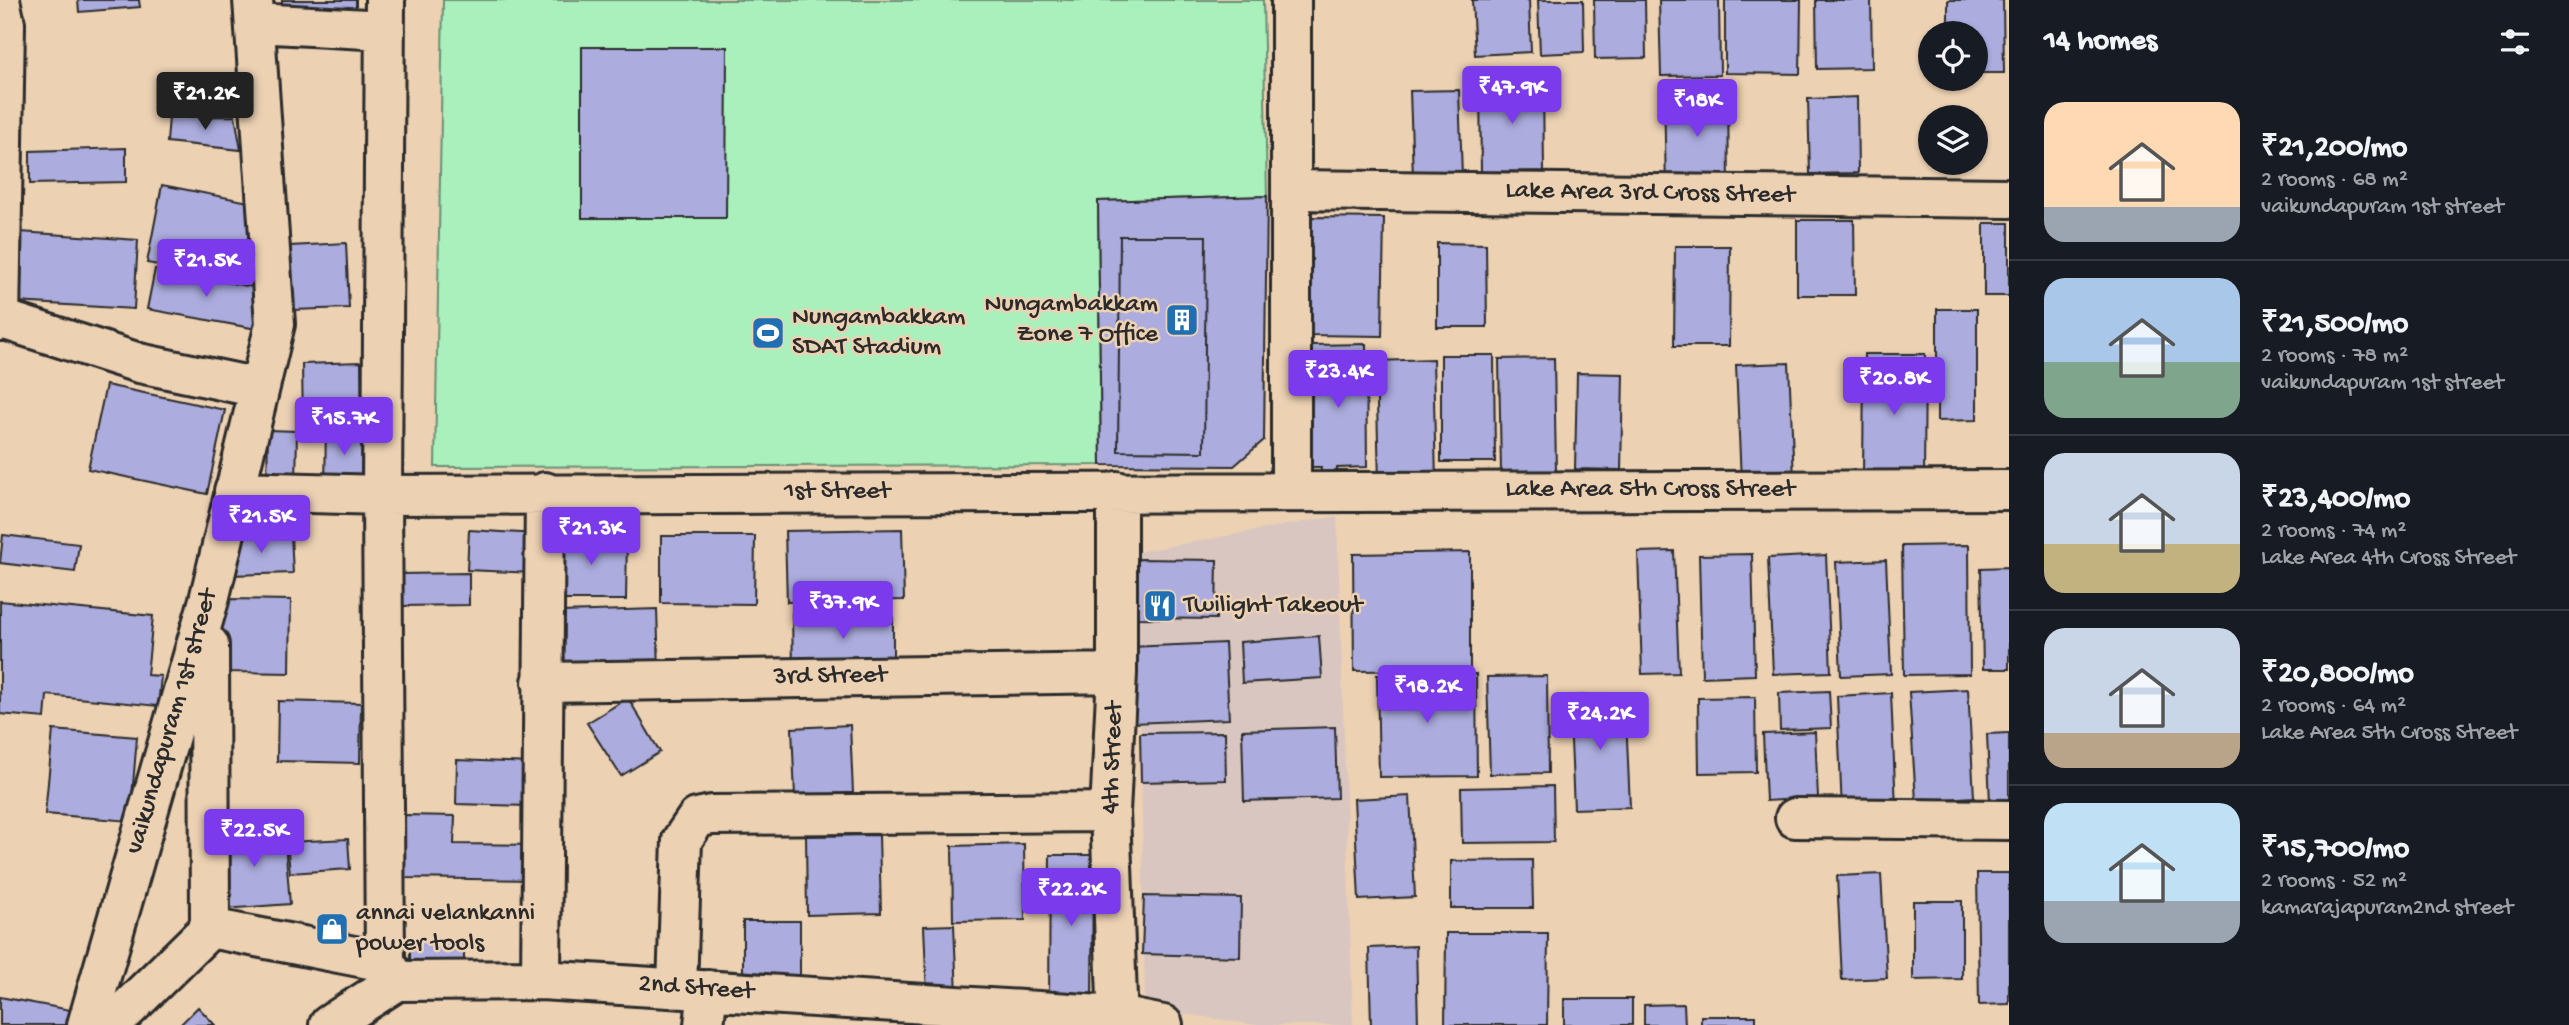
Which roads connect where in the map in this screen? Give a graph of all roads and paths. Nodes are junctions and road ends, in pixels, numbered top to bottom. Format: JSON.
{"nodes":[{"id":1,"x":0,"y":0,"type":"edge"},
{"id":2,"x":1292,"y":0,"type":"edge"},
{"id":3,"x":254,"y":11,"type":"edge"},
{"id":4,"x":385,"y":15,"type":"edge"},
{"id":5,"x":1291,"y":190,"type":"junction"},
{"id":6,"x":2009,"y":198,"type":"edge"},
{"id":7,"x":1,"y":320,"type":"edge"},
{"id":8,"x":259,"y":388,"type":"junction"},
{"id":9,"x":2009,"y":490,"type":"edge"},
{"id":10,"x":234,"y":491,"type":"junction"},
{"id":11,"x":1117,"y":491,"type":"junction"},
{"id":12,"x":1292,"y":491,"type":"junction"},
{"id":13,"x":545,"y":492,"type":"junction"},
{"id":14,"x":382,"y":495,"type":"junction"},
{"id":15,"x":209,"y":600,"type":"junction"},
{"id":16,"x":1117,"y":673,"type":"junction"},
{"id":17,"x":542,"y":682,"type":"junction"},
{"id":18,"x":1110,"y":812,"type":"junction"},
{"id":19,"x":1794,"y":818,"type":"dead end"},
{"id":20,"x":2009,"y":820,"type":"edge"},
{"id":21,"x":210,"y":928,"type":"junction"},
{"id":22,"x":391,"y":971,"type":"junction"},
{"id":23,"x":541,"y":980,"type":"junction"},
{"id":24,"x":696,"y":1001,"type":"edge"},
{"id":25,"x":1118,"y":1020,"type":"edge"},
{"id":26,"x":87,"y":1025,"type":"edge"},
{"id":27,"x":111,"y":1025,"type":"edge"},
{"id":28,"x":329,"y":1025,"type":"edge"},
{"id":29,"x":1163,"y":1025,"type":"edge"}],
"edges":[{"from":1,"to":7,"type":"street"},
{"from":2,"to":5,"type":"street"},
{"from":3,"to":4,"type":"street"},
{"from":3,"to":8,"type":"street","name":"vaikundapuram 1st street"},
{"from":4,"to":14,"type":"street"},
{"from":5,"to":6,"type":"street","name":"Lake Area 3rd Cross Street"},
{"from":5,"to":12,"type":"street"},
{"from":7,"to":8,"type":"street"},
{"from":8,"to":10,"type":"street","name":"vaikundapuram 1st street"},
{"from":9,"to":12,"type":"street","name":"Lake Area 5th Cross Street"},
{"from":10,"to":14,"type":"street","name":"1st Street"},
{"from":10,"to":15,"type":"street","name":"vaikundapuram 1st street"},
{"from":11,"to":12,"type":"street","name":"1st Street"},
{"from":11,"to":13,"type":"street","name":"1st Street"},
{"from":11,"to":16,"type":"street","name":"4th Street"},
{"from":13,"to":14,"type":"street","name":"1st Street"},
{"from":13,"to":17,"type":"street"},
{"from":14,"to":22,"type":"street"},
{"from":15,"to":21,"type":"street"},
{"from":15,"to":26,"type":"street","name":"vaikundapuram 1st street"},
{"from":16,"to":17,"type":"street","name":"3rd Street"},
{"from":16,"to":18,"type":"street","name":"4th Street"},
{"from":17,"to":23,"type":"street"},
{"from":18,"to":24,"type":"street"},
{"from":18,"to":25,"type":"street","name":"4th Street"},
{"from":19,"to":20,"type":"street"},
{"from":21,"to":22,"type":"street","name":"2nd Street"},
{"from":21,"to":27,"type":"street"},
{"from":22,"to":23,"type":"street","name":"2nd Street"},
{"from":22,"to":28,"type":"street"},
{"from":23,"to":24,"type":"street","name":"2nd Street"},
{"from":24,"to":25,"type":"street","name":"2nd Street"},
{"from":25,"to":29,"type":"street","name":"2nd Street"}]}
